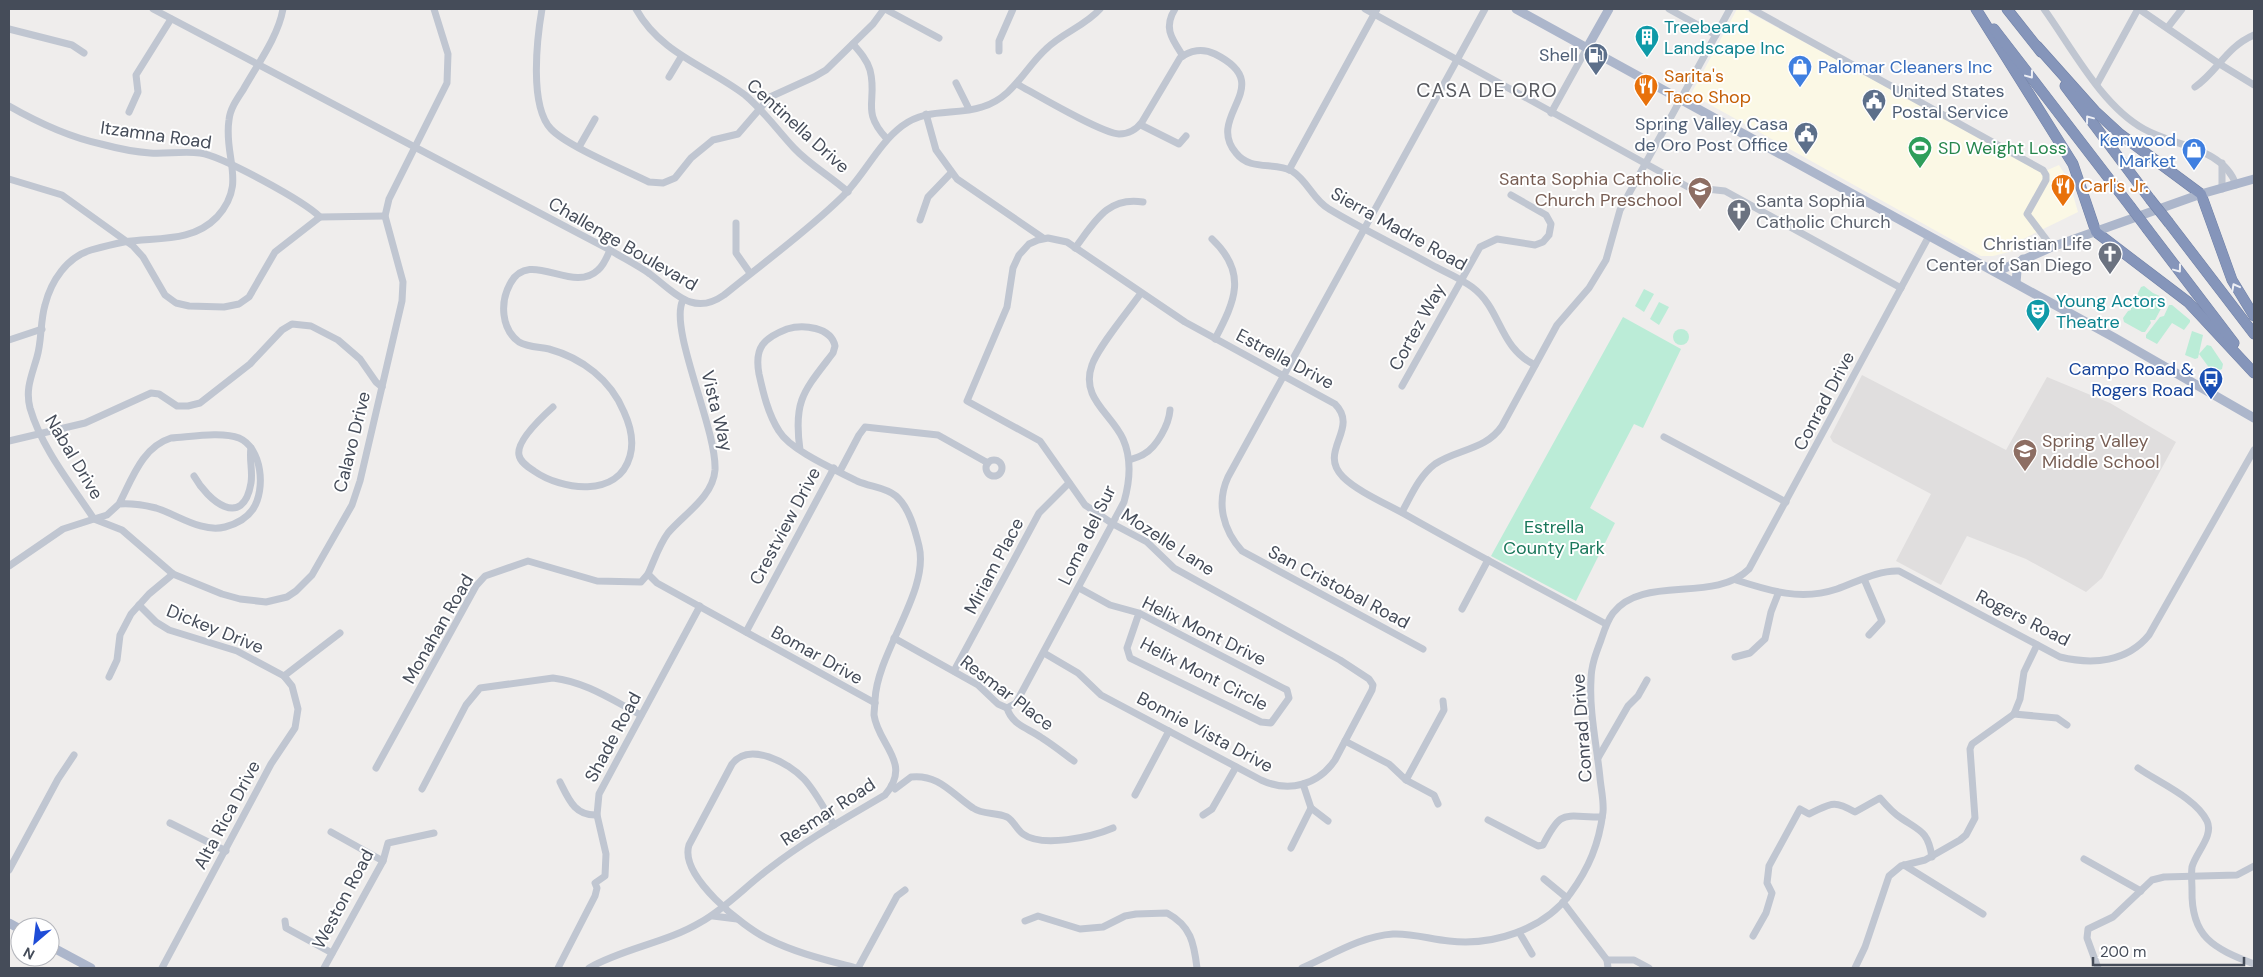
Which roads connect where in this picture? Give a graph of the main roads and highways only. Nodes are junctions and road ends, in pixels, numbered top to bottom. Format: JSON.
{"nodes":[{"id":1,"x":1516,"y":9,"type":"edge"},
{"id":2,"x":1609,"y":9,"type":"edge"},
{"id":3,"x":1977,"y":9,"type":"edge"},
{"id":4,"x":2007,"y":9,"type":"edge"},
{"id":5,"x":2037,"y":46,"type":"junction"},
{"id":6,"x":1587,"y":48,"type":"junction"},
{"id":7,"x":2254,"y":180,"type":"edge"},
{"id":8,"x":2201,"y":194,"type":"junction"},
{"id":9,"x":2096,"y":232,"type":"junction"},
{"id":10,"x":2023,"y":259,"type":"junction"},
{"id":11,"x":1996,"y":272,"type":"junction"},
{"id":12,"x":2016,"y":283,"type":"junction"},
{"id":13,"x":2254,"y":316,"type":"edge"},
{"id":14,"x":2254,"y":334,"type":"edge"},
{"id":15,"x":2254,"y":372,"type":"edge"},
{"id":16,"x":2254,"y":418,"type":"edge"},
{"id":17,"x":60,"y":951,"type":"edge"},
{"id":18,"x":91,"y":968,"type":"edge"}],
"edges":[{"from":1,"to":6,"type":"main road"},
{"from":2,"to":6,"type":"main road"},
{"from":3,"to":9,"type":"highway"},
{"from":3,"to":15,"type":"highway","one_way":true,"bridge":true},
{"from":4,"to":5,"type":"highway"},
{"from":5,"to":8,"type":"highway"},
{"from":14,"to":5,"type":"highway","one_way":true,"bridge":true},
{"from":6,"to":11,"type":"main road"},
{"from":7,"to":8,"type":"main road"},
{"from":8,"to":9,"type":"main road"},
{"from":13,"to":8,"type":"highway","one_way":true},
{"from":9,"to":10,"type":"main road"},
{"from":9,"to":15,"type":"highway"},
{"from":10,"to":11,"type":"main road"},
{"from":10,"to":12,"type":"main road"},
{"from":11,"to":12,"type":"main road"},
{"from":12,"to":16,"type":"main road"},
{"from":17,"to":18,"type":"main road"}]}
